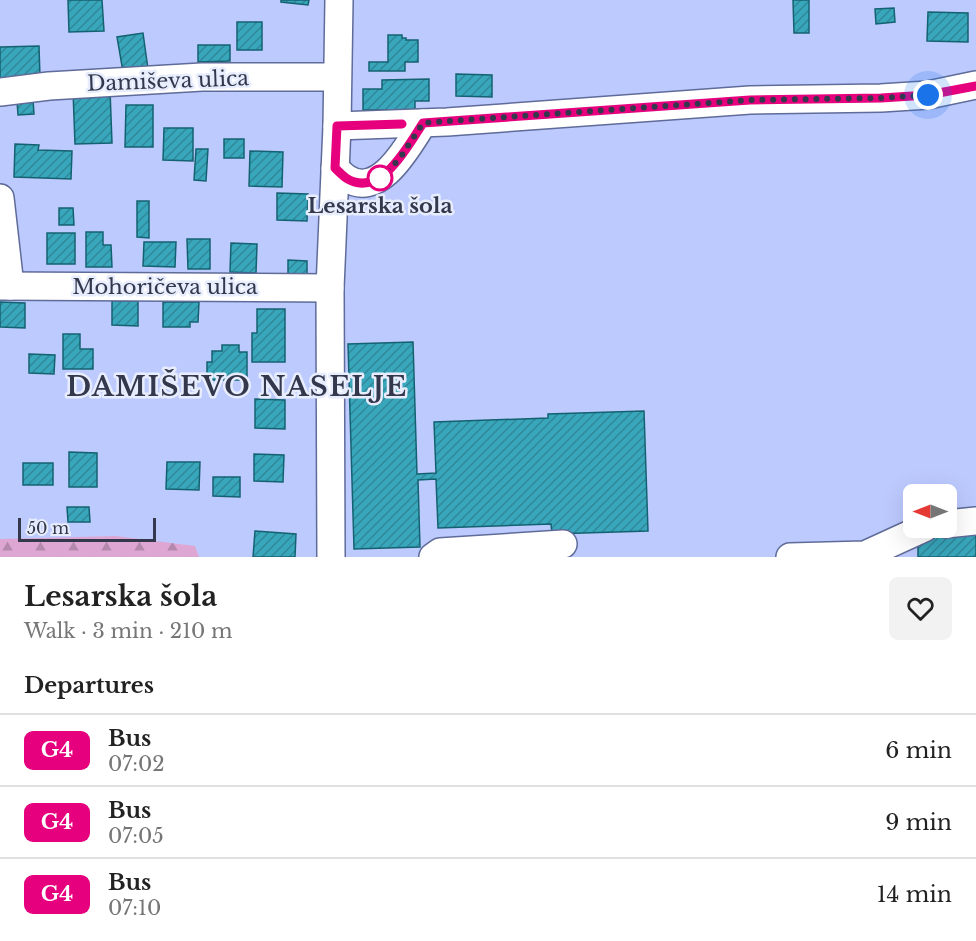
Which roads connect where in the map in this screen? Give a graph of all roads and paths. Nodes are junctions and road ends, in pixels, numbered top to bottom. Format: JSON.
{"nodes":[{"id":1,"x":339,"y":0,"type":"edge"},
{"id":2,"x":337,"y":77,"type":"junction"},
{"id":3,"x":976,"y":86,"type":"edge"},
{"id":4,"x":0,"y":92,"type":"edge"},
{"id":5,"x":423,"y":123,"type":"junction"},
{"id":6,"x":337,"y":126,"type":"junction"},
{"id":7,"x":335,"y":168,"type":"junction"},
{"id":8,"x":0,"y":198,"type":"edge"},
{"id":9,"x":5,"y":286,"type":"edge"},
{"id":10,"x":330,"y":288,"type":"junction"},
{"id":11,"x":976,"y":521,"type":"edge"},
{"id":12,"x":957,"y":523,"type":"edge"},
{"id":13,"x":903,"y":538,"type":"edge"},
{"id":14,"x":563,"y":544,"type":"dead end"},
{"id":15,"x":332,"y":557,"type":"edge"},
{"id":16,"x":433,"y":557,"type":"edge"},
{"id":17,"x":790,"y":557,"type":"edge"}],
"edges":[{"from":1,"to":2,"type":"street"},
{"from":2,"to":4,"type":"street","name":"Damiševa ulica"},
{"from":2,"to":6,"type":"street"},
{"from":3,"to":5,"type":"street"},
{"from":5,"to":6,"type":"street"},
{"from":5,"to":7,"type":"street"},
{"from":6,"to":7,"type":"street"},
{"from":7,"to":10,"type":"street"},
{"from":8,"to":9,"type":"street"},
{"from":9,"to":10,"type":"street","name":"Mohoričeva ulica"},
{"from":10,"to":15,"type":"street"},
{"from":11,"to":12,"type":"street"},
{"from":13,"to":17,"type":"street"},
{"from":14,"to":16,"type":"street"}]}
